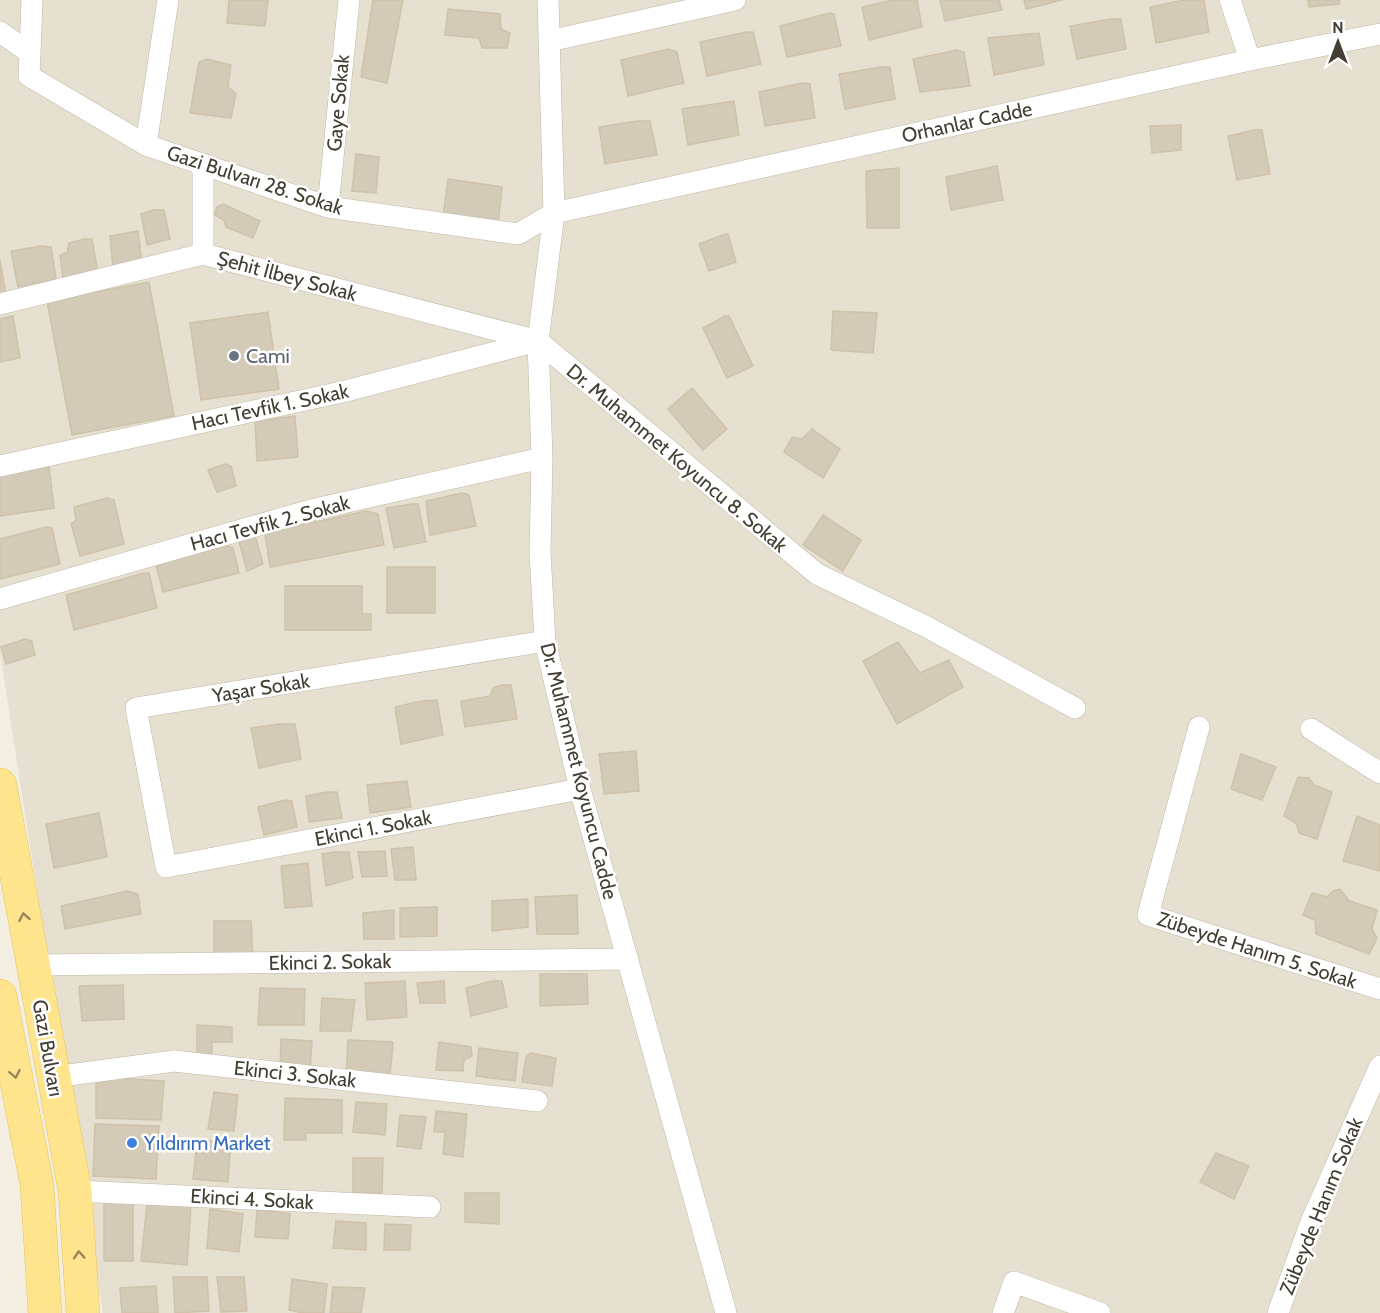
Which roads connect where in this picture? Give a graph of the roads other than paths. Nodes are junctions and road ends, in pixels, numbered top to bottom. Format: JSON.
{"nodes":[{"id":1,"x":32,"y":0,"type":"edge"},
{"id":2,"x":168,"y":0,"type":"edge"},
{"id":3,"x":349,"y":0,"type":"edge"},
{"id":4,"x":548,"y":0,"type":"edge"},
{"id":5,"x":735,"y":0,"type":"edge"},
{"id":6,"x":1230,"y":0,"type":"edge"},
{"id":7,"x":0,"y":32,"type":"edge"},
{"id":8,"x":1380,"y":33,"type":"edge"},
{"id":9,"x":549,"y":41,"type":"junction"},
{"id":10,"x":30,"y":53,"type":"junction"},
{"id":11,"x":1250,"y":60,"type":"junction"},
{"id":12,"x":146,"y":145,"type":"junction"},
{"id":13,"x":202,"y":165,"type":"junction"},
{"id":14,"x":328,"y":207,"type":"junction"},
{"id":15,"x":554,"y":213,"type":"junction"},
{"id":16,"x":203,"y":254,"type":"junction"},
{"id":17,"x":0,"y":304,"type":"edge"},
{"id":18,"x":538,"y":341,"type":"junction"},
{"id":19,"x":542,"y":458,"type":"junction"},
{"id":20,"x":0,"y":466,"type":"edge"},
{"id":21,"x":0,"y":599,"type":"edge"},
{"id":22,"x":545,"y":641,"type":"junction"},
{"id":23,"x":1075,"y":708,"type":"dead end"},
{"id":24,"x":1199,"y":727,"type":"dead end"},
{"id":25,"x":1311,"y":729,"type":"dead end"},
{"id":26,"x":1380,"y":773,"type":"edge"},
{"id":27,"x":0,"y":785,"type":"edge"},
{"id":28,"x":580,"y":789,"type":"junction"},
{"id":29,"x":166,"y":867,"type":"joint"},
{"id":30,"x":627,"y":959,"type":"junction"},
{"id":31,"x":33,"y":965,"type":"junction"},
{"id":32,"x":1380,"y":989,"type":"edge"},
{"id":33,"x":0,"y":996,"type":"edge"},
{"id":34,"x":1380,"y":1066,"type":"edge"},
{"id":35,"x":54,"y":1077,"type":"junction"},
{"id":36,"x":1374,"y":1094,"type":"edge"},
{"id":37,"x":537,"y":1101,"type":"dead end"},
{"id":38,"x":75,"y":1191,"type":"junction"},
{"id":39,"x":430,"y":1207,"type":"dead end"},
{"id":40,"x":45,"y":1313,"type":"edge"},
{"id":41,"x":83,"y":1313,"type":"edge"},
{"id":42,"x":726,"y":1313,"type":"edge"},
{"id":43,"x":1003,"y":1313,"type":"edge"},
{"id":44,"x":1100,"y":1313,"type":"edge"},
{"id":45,"x":1278,"y":1313,"type":"edge"}],
"edges":[{"from":1,"to":10,"type":"street"},
{"from":2,"to":12,"type":"street"},
{"from":3,"to":14,"type":"street","name":"Gaye Sokak"},
{"from":4,"to":9,"type":"street","name":"Dr. Muhammet Koyuncu Cadde"},
{"from":5,"to":9,"type":"street"},
{"from":6,"to":11,"type":"street"},
{"from":7,"to":10,"type":"street"},
{"from":8,"to":11,"type":"street","name":"Orhanlar Cadde"},
{"from":9,"to":15,"type":"street","name":"Dr. Muhammet Koyuncu Cadde"},
{"from":10,"to":12,"type":"street","name":"Gazi Bulvarı 28. Sokak"},
{"from":11,"to":15,"type":"street","name":"Orhanlar Cadde"},
{"from":12,"to":13,"type":"street","name":"Gazi Bulvarı 28. Sokak"},
{"from":13,"to":14,"type":"street","name":"Gazi Bulvarı 28. Sokak"},
{"from":13,"to":16,"type":"street"},
{"from":14,"to":15,"type":"street","name":"Gazi Bulvarı 28. Sokak"},
{"from":15,"to":18,"type":"street","name":"Dr. Muhammet Koyuncu Cadde"},
{"from":16,"to":17,"type":"street","name":"Şehit İlbey Sokak"},
{"from":16,"to":18,"type":"street","name":"Şehit İlbey Sokak"},
{"from":18,"to":19,"type":"street","name":"Dr. Muhammet Koyuncu Cadde"},
{"from":18,"to":20,"type":"street","name":"Hacı Tevfik 1. Sokak"},
{"from":18,"to":23,"type":"street","name":"Dr. Muhammet Koyuncu 8. Sokak"},
{"from":19,"to":21,"type":"street","name":"Hacı Tevfik 2. Sokak"},
{"from":19,"to":22,"type":"street","name":"Dr. Muhammet Koyuncu Cadde"},
{"from":22,"to":28,"type":"street","name":"Dr. Muhammet Koyuncu Cadde"},
{"from":22,"to":29,"type":"street","name":"Yaşar Sokak"},
{"from":24,"to":32,"type":"street","name":"Zübeyde Hanım 5. Sokak"},
{"from":25,"to":26,"type":"street"},
{"from":31,"to":27,"type":"main road","name":"Gazi Bulvarı","one_way":true},
{"from":28,"to":29,"type":"street","name":"Ekinci 1. Sokak"},
{"from":28,"to":30,"type":"street","name":"Dr. Muhammet Koyuncu Cadde"},
{"from":30,"to":31,"type":"street","name":"Ekinci 2. Sokak"},
{"from":30,"to":42,"type":"street","name":"Dr. Muhammet Koyuncu Cadde"},
{"from":31,"to":35,"type":"main road","name":"Gazi Bulvarı"},
{"from":33,"to":40,"type":"main road","name":"Gazi Bulvarı","one_way":true},
{"from":34,"to":36,"type":"street","name":"Zübeyde Hanım Sokak"},
{"from":35,"to":37,"type":"street","name":"Ekinci 3. Sokak"},
{"from":35,"to":38,"type":"main road","name":"Gazi Bulvarı"},
{"from":36,"to":45,"type":"street","name":"Zübeyde Hanım Sokak"},
{"from":38,"to":39,"type":"street","name":"Ekinci 4. Sokak"},
{"from":41,"to":38,"type":"main road","name":"Gazi Bulvarı","one_way":true},
{"from":43,"to":44,"type":"street"}]}
